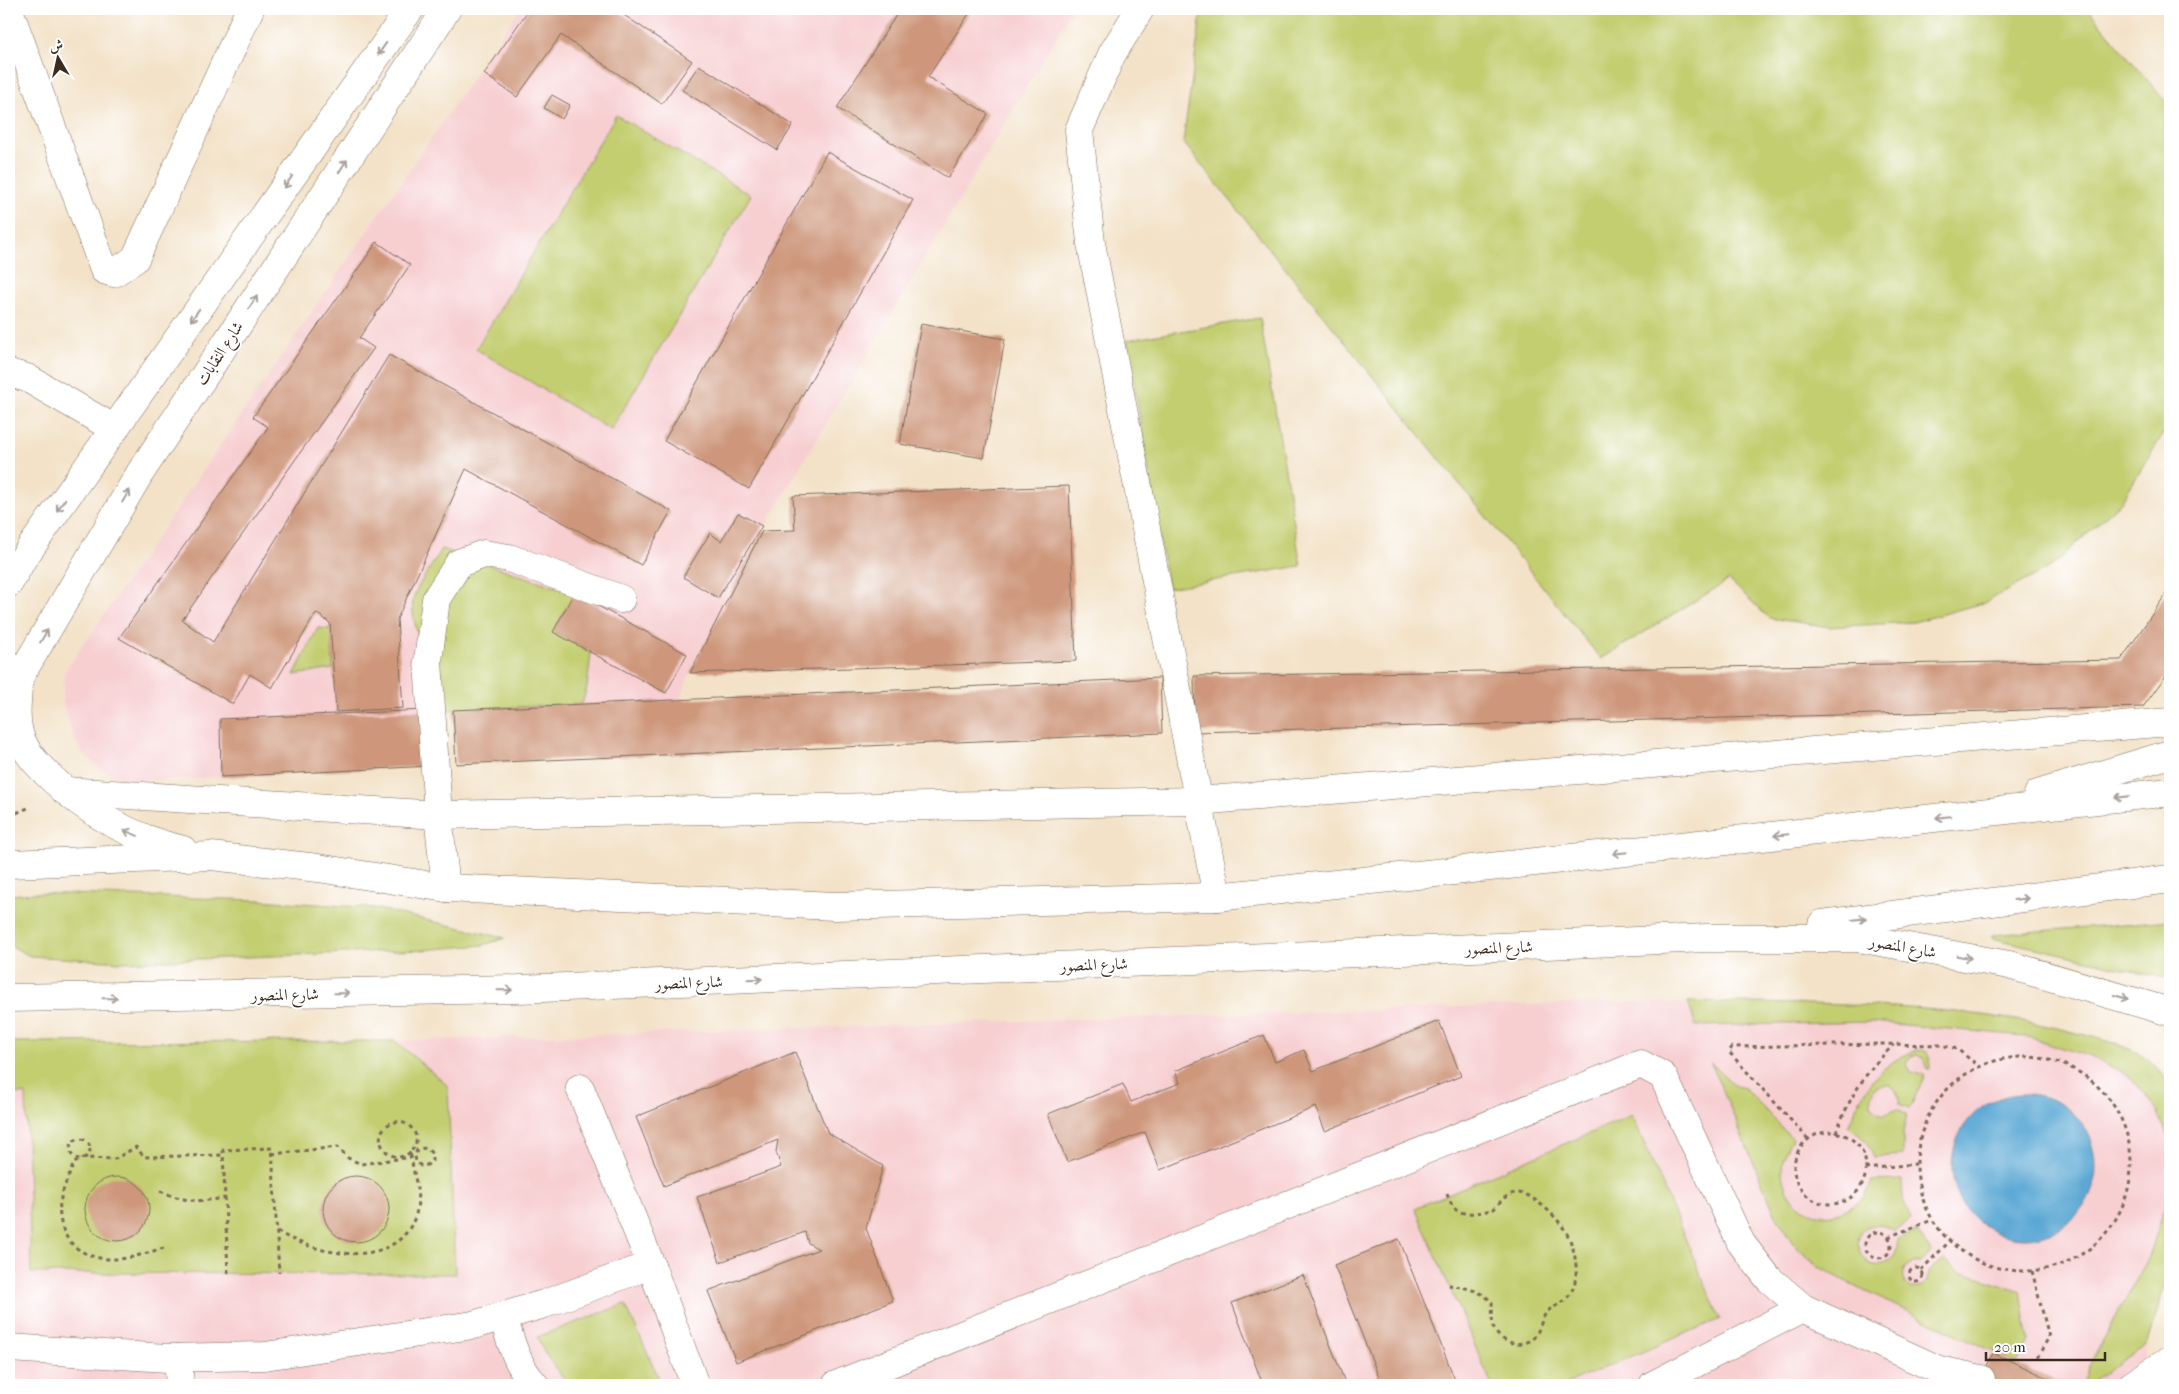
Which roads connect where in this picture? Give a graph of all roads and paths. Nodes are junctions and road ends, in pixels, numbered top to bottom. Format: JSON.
{"nodes":[{"id":1,"x":250,"y":9,"type":"edge"},
{"id":2,"x":410,"y":9,"type":"edge"},
{"id":3,"x":447,"y":9,"type":"edge"},
{"id":4,"x":1140,"y":9,"type":"edge"},
{"id":5,"x":9,"y":10,"type":"edge"},
{"id":6,"x":9,"y":373,"type":"edge"},
{"id":7,"x":115,"y":429,"type":"junction"},
{"id":8,"x":16,"y":558,"type":"edge"},
{"id":9,"x":9,"y":583,"type":"edge"},
{"id":10,"x":622,"y":599,"type":"dead end"},
{"id":11,"x":19,"y":678,"type":"junction"},
{"id":12,"x":9,"y":708,"type":"edge"},
{"id":13,"x":2170,"y":722,"type":"edge"},
{"id":14,"x":2170,"y":754,"type":"edge"},
{"id":15,"x":65,"y":791,"type":"junction"},
{"id":16,"x":2170,"y":792,"type":"edge"},
{"id":17,"x":1197,"y":801,"type":"junction"},
{"id":18,"x":1973,"y":814,"type":"junction"},
{"id":19,"x":438,"y":815,"type":"junction"},
{"id":20,"x":212,"y":856,"type":"junction"},
{"id":21,"x":9,"y":864,"type":"edge"},
{"id":22,"x":2170,"y":880,"type":"edge"},
{"id":23,"x":446,"y":888,"type":"junction"},
{"id":24,"x":1217,"y":897,"type":"junction"},
{"id":25,"x":1707,"y":938,"type":"junction"},
{"id":26,"x":9,"y":981,"type":"edge"},
{"id":27,"x":9,"y":998,"type":"edge"},
{"id":28,"x":80,"y":998,"type":"junction"},
{"id":29,"x":2170,"y":1012,"type":"edge"},
{"id":30,"x":1894,"y":1044,"type":"junction"},
{"id":31,"x":1980,"y":1067,"type":"junction"},
{"id":32,"x":580,"y":1088,"type":"dead end"},
{"id":33,"x":1836,"y":1133,"type":"junction"},
{"id":34,"x":1808,"y":1139,"type":"junction"},
{"id":35,"x":410,"y":1152,"type":"junction"},
{"id":36,"x":272,"y":1154,"type":"junction"},
{"id":37,"x":224,"y":1155,"type":"junction"},
{"id":38,"x":413,"y":1156,"type":"junction"},
{"id":39,"x":84,"y":1158,"type":"junction"},
{"id":40,"x":1916,"y":1164,"type":"junction"},
{"id":41,"x":1866,"y":1169,"type":"junction"},
{"id":42,"x":160,"y":1191,"type":"dead end"},
{"id":43,"x":1447,"y":1194,"type":"dead end"},
{"id":44,"x":225,"y":1198,"type":"junction"},
{"id":45,"x":1932,"y":1220,"type":"junction"},
{"id":46,"x":277,"y":1231,"type":"junction"},
{"id":47,"x":1888,"y":1237,"type":"junction"},
{"id":48,"x":1949,"y":1242,"type":"junction"},
{"id":49,"x":164,"y":1248,"type":"dead end"},
{"id":50,"x":651,"y":1265,"type":"junction"},
{"id":51,"x":1921,"y":1270,"type":"junction"},
{"id":52,"x":2032,"y":1271,"type":"junction"},
{"id":53,"x":228,"y":1273,"type":"dead end"},
{"id":54,"x":279,"y":1273,"type":"dead end"},
{"id":55,"x":1449,"y":1286,"type":"dead end"},
{"id":56,"x":1803,"y":1308,"type":"junction"},
{"id":57,"x":503,"y":1316,"type":"junction"},
{"id":58,"x":9,"y":1348,"type":"edge"},
{"id":59,"x":178,"y":1358,"type":"junction"},
{"id":60,"x":2037,"y":1358,"type":"dead end"},
{"id":61,"x":2170,"y":1360,"type":"edge"},
{"id":62,"x":1947,"y":1378,"type":"edge"},
{"id":63,"x":1981,"y":1379,"type":"dead end"},
{"id":64,"x":180,"y":1385,"type":"edge"},
{"id":65,"x":535,"y":1385,"type":"edge"},
{"id":66,"x":695,"y":1385,"type":"edge"},
{"id":67,"x":836,"y":1385,"type":"edge"},
{"id":68,"x":1653,"y":1385,"type":"edge"},
{"id":69,"x":2132,"y":1385,"type":"edge"}],
"edges":[{"from":1,"to":5,"type":"main road"},
{"from":2,"to":7,"type":"main road","one_way":true},
{"from":11,"to":3,"type":"main road","name":"شارع النقابات","one_way":true},
{"from":4,"to":17,"type":"main road"},
{"from":6,"to":7,"type":"main road"},
{"from":7,"to":8,"type":"main road","one_way":true},
{"from":8,"to":9,"type":"main road"},
{"from":10,"to":19,"type":"main road"},
{"from":11,"to":12,"type":"main road","name":"شارع النقابات"},
{"from":11,"to":15,"type":"main road"},
{"from":13,"to":17,"type":"main road"},
{"from":14,"to":18,"type":"main road"},
{"from":15,"to":19,"type":"main road"},
{"from":20,"to":15,"type":"main road","one_way":true},
{"from":16,"to":18,"type":"main road","one_way":true},
{"from":17,"to":19,"type":"main road"},
{"from":17,"to":24,"type":"main road"},
{"from":18,"to":24,"type":"main road","one_way":true},
{"from":19,"to":23,"type":"main road"},
{"from":20,"to":21,"type":"main road"},
{"from":20,"to":23,"type":"main road"},
{"from":25,"to":22,"type":"main road","one_way":true},
{"from":23,"to":24,"type":"main road"},
{"from":28,"to":25,"type":"main road","name":"شارع المنصور","one_way":true},
{"from":25,"to":29,"type":"main road","name":"شارع المنصور","one_way":true},
{"from":26,"to":28,"type":"main road"},
{"from":27,"to":28,"type":"main road","name":"شارع المنصور"},
{"from":30,"to":31,"type":"path"},
{"from":30,"to":33,"type":"path"},
{"from":30,"to":34,"type":"path"},
{"from":31,"to":40,"type":"path"},
{"from":31,"to":52,"type":"path"},
{"from":32,"to":50,"type":"main road"},
{"from":33,"to":34,"type":"path"},
{"from":33,"to":41,"type":"path"},
{"from":34,"to":41,"type":"path"},
{"from":35,"to":35,"type":"path"},
{"from":35,"to":38,"type":"path"},
{"from":36,"to":37,"type":"path"},
{"from":36,"to":38,"type":"path"},
{"from":36,"to":46,"type":"path"},
{"from":37,"to":39,"type":"path"},
{"from":37,"to":44,"type":"path"},
{"from":38,"to":38,"type":"path"},
{"from":38,"to":46,"type":"path"},
{"from":39,"to":39,"type":"path"},
{"from":39,"to":49,"type":"path"},
{"from":40,"to":41,"type":"path"},
{"from":40,"to":45,"type":"path"},
{"from":42,"to":44,"type":"path"},
{"from":43,"to":55,"type":"path"},
{"from":44,"to":53,"type":"path"},
{"from":45,"to":47,"type":"path"},
{"from":45,"to":48,"type":"path"},
{"from":46,"to":54,"type":"path"},
{"from":47,"to":47,"type":"path"},
{"from":48,"to":51,"type":"path"},
{"from":48,"to":52,"type":"path"},
{"from":50,"to":57,"type":"main road"},
{"from":50,"to":66,"type":"main road"},
{"from":51,"to":51,"type":"path"},
{"from":52,"to":60,"type":"path"},
{"from":56,"to":62,"type":"main road"},
{"from":56,"to":67,"type":"main road"},
{"from":56,"to":68,"type":"main road"},
{"from":57,"to":59,"type":"main road"},
{"from":57,"to":65,"type":"main road"},
{"from":58,"to":59,"type":"main road"},
{"from":59,"to":64,"type":"main road"},
{"from":61,"to":69,"type":"main road"},
{"from":62,"to":63,"type":"main road"}]}
